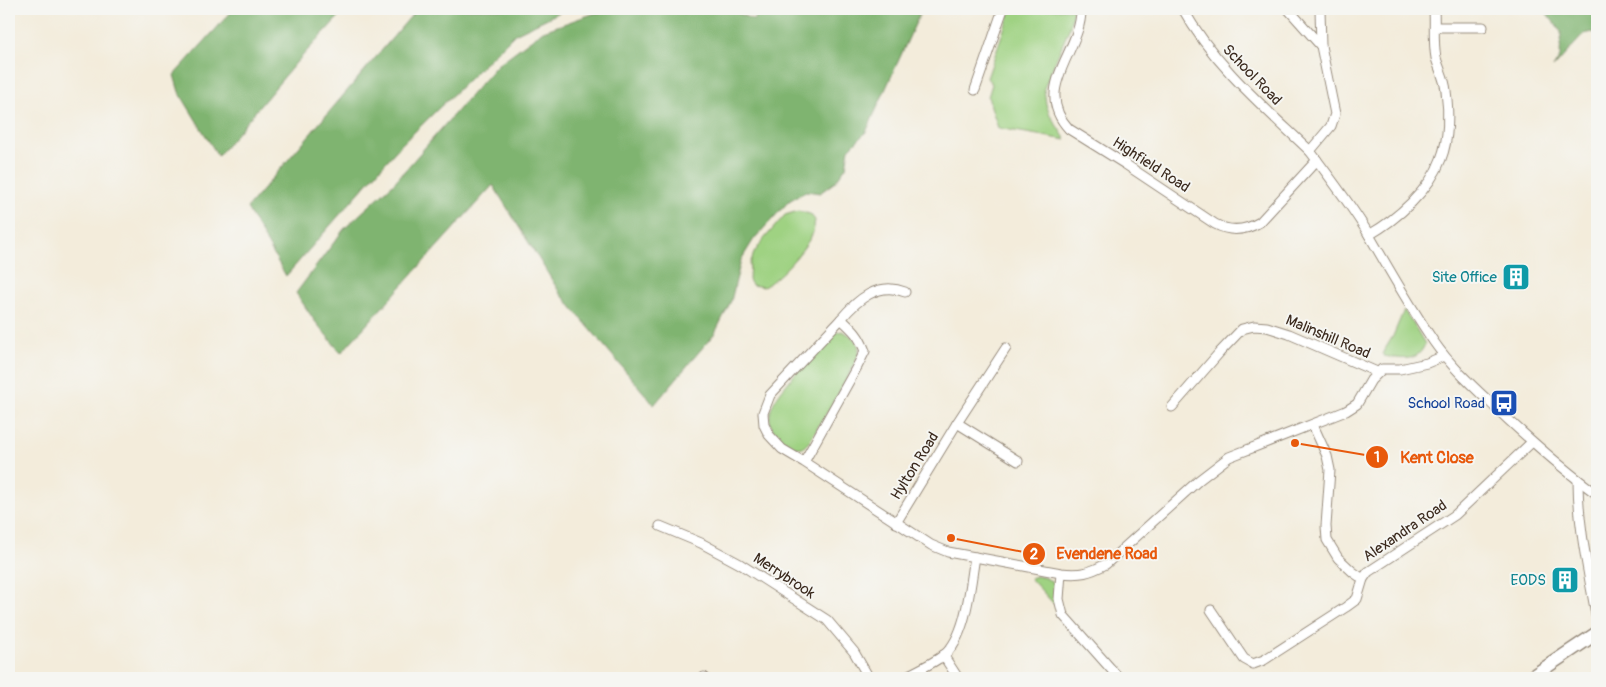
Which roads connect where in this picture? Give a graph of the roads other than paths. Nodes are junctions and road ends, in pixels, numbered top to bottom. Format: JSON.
{"nodes":[{"id":1,"x":1004,"y":9,"type":"edge"},
{"id":2,"x":1081,"y":9,"type":"edge"},
{"id":3,"x":1183,"y":9,"type":"edge"},
{"id":4,"x":1288,"y":9,"type":"edge"},
{"id":5,"x":1320,"y":9,"type":"edge"},
{"id":6,"x":1434,"y":9,"type":"edge"},
{"id":7,"x":1435,"y":27,"type":"junction"},
{"id":8,"x":1483,"y":27,"type":"dead end"},
{"id":9,"x":1321,"y":46,"type":"junction"},
{"id":10,"x":975,"y":90,"type":"dead end"},
{"id":11,"x":1310,"y":151,"type":"junction"},
{"id":12,"x":1317,"y":160,"type":"junction"},
{"id":13,"x":1369,"y":235,"type":"junction"},
{"id":14,"x":905,"y":292,"type":"dead end"},
{"id":15,"x":841,"y":319,"type":"junction"},
{"id":16,"x":1006,"y":348,"type":"dead end"},
{"id":17,"x":1444,"y":356,"type":"junction"},
{"id":18,"x":1377,"y":372,"type":"junction"},
{"id":19,"x":1172,"y":407,"type":"dead end"},
{"id":20,"x":957,"y":423,"type":"junction"},
{"id":21,"x":1313,"y":425,"type":"junction"},
{"id":22,"x":1532,"y":442,"type":"junction"},
{"id":23,"x":1018,"y":461,"type":"dead end"},
{"id":24,"x":804,"y":462,"type":"junction"},
{"id":25,"x":1578,"y":480,"type":"junction"},
{"id":26,"x":1597,"y":494,"type":"edge"},
{"id":27,"x":896,"y":523,"type":"junction"},
{"id":28,"x":660,"y":526,"type":"dead end"},
{"id":29,"x":975,"y":557,"type":"junction"},
{"id":30,"x":1061,"y":573,"type":"junction"},
{"id":31,"x":1363,"y":578,"type":"junction"},
{"id":32,"x":1211,"y":610,"type":"dead end"},
{"id":33,"x":1597,"y":620,"type":"edge"},
{"id":34,"x":1597,"y":633,"type":"edge"},
{"id":35,"x":944,"y":655,"type":"junction"},
{"id":36,"x":869,"y":678,"type":"edge"},
{"id":37,"x":903,"y":678,"type":"edge"},
{"id":38,"x":958,"y":678,"type":"edge"},
{"id":39,"x":1119,"y":678,"type":"edge"},
{"id":40,"x":1530,"y":678,"type":"edge"}],
"edges":[{"from":1,"to":10,"type":"street"},
{"from":2,"to":12,"type":"street","name":"Highfield Road"},
{"from":3,"to":11,"type":"street","name":"School Road"},
{"from":4,"to":9,"type":"street"},
{"from":5,"to":9,"type":"street"},
{"from":6,"to":7,"type":"street"},
{"from":7,"to":8,"type":"street"},
{"from":7,"to":13,"type":"street"},
{"from":9,"to":11,"type":"street"},
{"from":11,"to":12,"type":"street","name":"School Road"},
{"from":12,"to":13,"type":"street","name":"School Road"},
{"from":13,"to":17,"type":"street","name":"School Road"},
{"from":14,"to":15,"type":"street"},
{"from":15,"to":24,"type":"street"},
{"from":15,"to":24,"type":"street"},
{"from":16,"to":20,"type":"street","name":"Hylton Road"},
{"from":17,"to":18,"type":"street","name":"Malinshill Road"},
{"from":17,"to":22,"type":"street","name":"School Road"},
{"from":18,"to":19,"type":"street","name":"Malinshill Road"},
{"from":18,"to":21,"type":"street"},
{"from":20,"to":23,"type":"street","name":"Hylton Road"},
{"from":20,"to":27,"type":"street","name":"Hylton Road"},
{"from":21,"to":30,"type":"street"},
{"from":21,"to":31,"type":"street"},
{"from":22,"to":25,"type":"street","name":"School Road"},
{"from":22,"to":31,"type":"street","name":"Alexandra Road"},
{"from":24,"to":27,"type":"street"},
{"from":25,"to":26,"type":"street","name":"School Road"},
{"from":25,"to":33,"type":"street"},
{"from":27,"to":29,"type":"street"},
{"from":28,"to":36,"type":"street","name":"Merrybrook"},
{"from":29,"to":30,"type":"street"},
{"from":29,"to":35,"type":"street"},
{"from":30,"to":39,"type":"street"},
{"from":31,"to":32,"type":"street","name":"Alexandra Road"},
{"from":34,"to":40,"type":"main road"},
{"from":35,"to":37,"type":"street"},
{"from":35,"to":38,"type":"street"}]}
